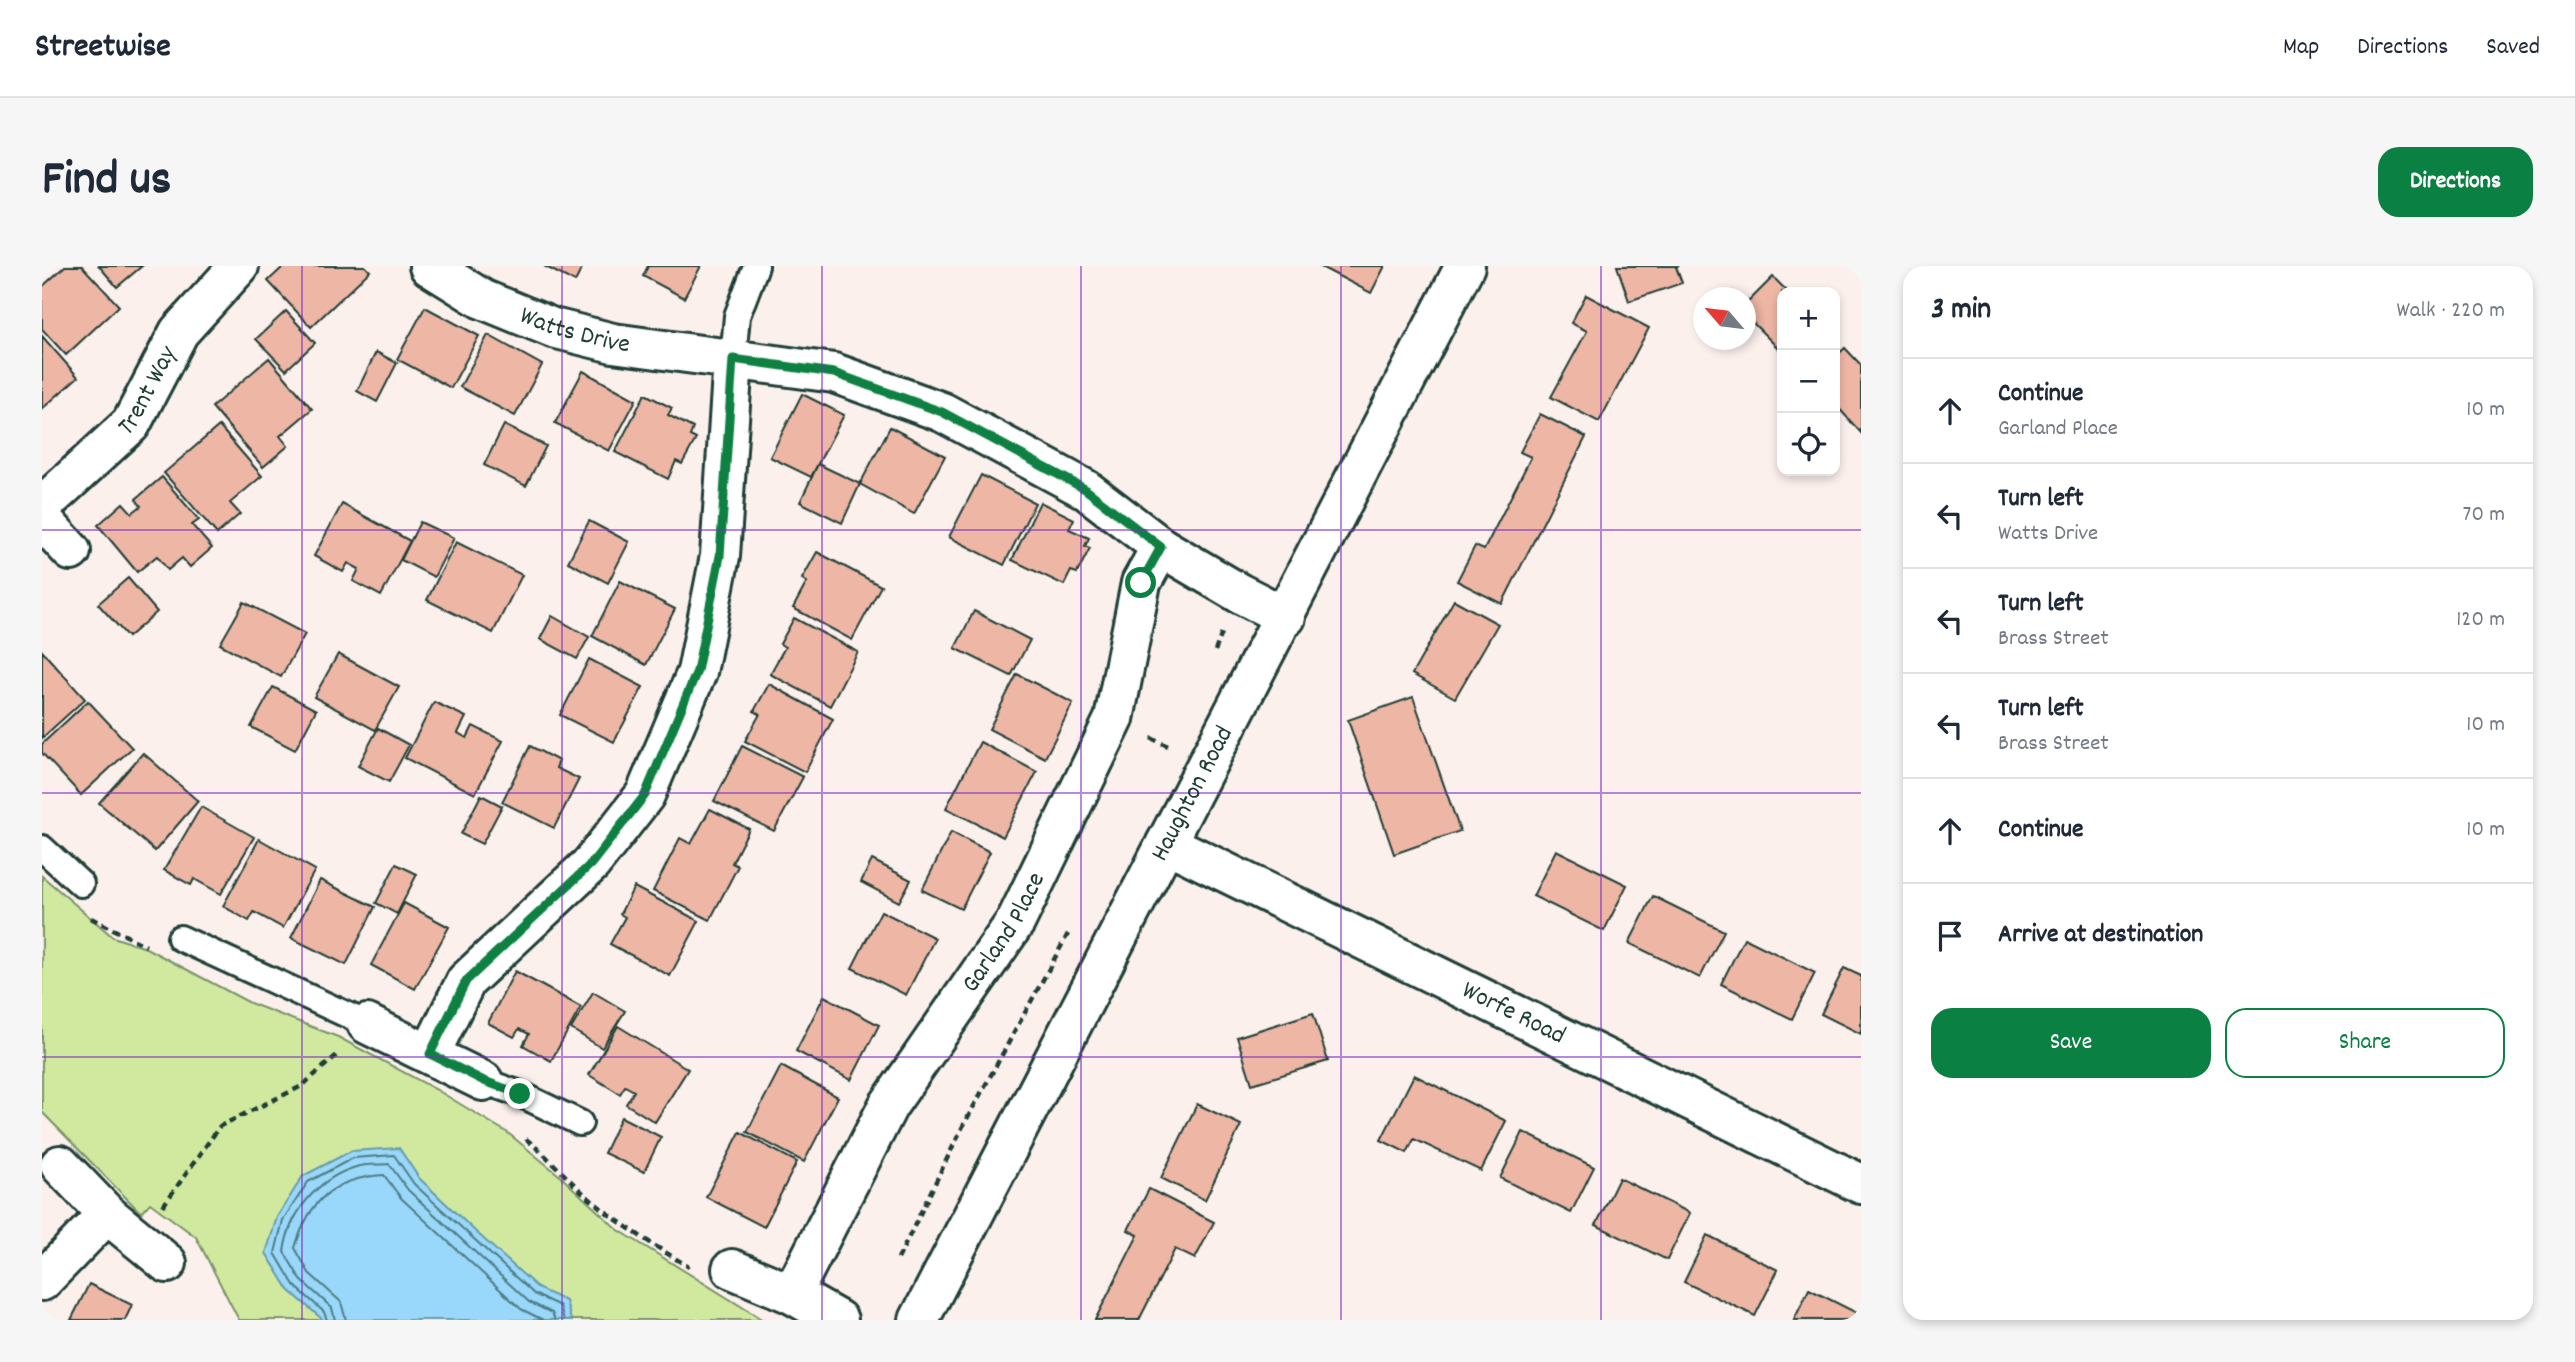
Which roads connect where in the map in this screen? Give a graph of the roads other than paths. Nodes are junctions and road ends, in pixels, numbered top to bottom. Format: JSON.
{"nodes":[{"id":1,"x":239,"y":266,"type":"edge"},
{"id":2,"x":429,"y":266,"type":"edge"},
{"id":3,"x":756,"y":266,"type":"edge"},
{"id":4,"x":1465,"y":266,"type":"edge"},
{"id":5,"x":733,"y":359,"type":"junction"},
{"id":6,"x":42,"y":506,"type":"edge"},
{"id":7,"x":42,"y":519,"type":"edge"},
{"id":8,"x":1161,"y":547,"type":"junction"},
{"id":9,"x":71,"y":551,"type":"dead end"},
{"id":10,"x":1286,"y":617,"type":"junction"},
{"id":11,"x":1166,"y":843,"type":"junction"},
{"id":12,"x":42,"y":848,"type":"edge"},
{"id":13,"x":81,"y":884,"type":"road end"},
{"id":14,"x":180,"y":938,"type":"road end"},
{"id":15,"x":368,"y":1024,"type":"joint"},
{"id":16,"x":430,"y":1054,"type":"junction"},
{"id":17,"x":484,"y":1081,"type":"joint"},
{"id":18,"x":580,"y":1123,"type":"dead end"},
{"id":19,"x":61,"y":1165,"type":"dead end"},
{"id":20,"x":1861,"y":1184,"type":"edge"},
{"id":21,"x":107,"y":1214,"type":"junction"},
{"id":22,"x":153,"y":1252,"type":"road end"},
{"id":23,"x":732,"y":1269,"type":"road end"},
{"id":24,"x":42,"y":1282,"type":"edge"},
{"id":25,"x":792,"y":1294,"type":"junction"},
{"id":26,"x":838,"y":1320,"type":"edge"},
{"id":27,"x":919,"y":1320,"type":"edge"}],
"edges":[{"from":1,"to":6,"type":"street","name":"Trent Way"},
{"from":2,"to":5,"type":"street","name":"Watts Drive"},
{"from":3,"to":5,"type":"lane"},
{"from":4,"to":10,"type":"street","name":"Haughton Road"},
{"from":5,"to":8,"type":"street","name":"Watts Drive"},
{"from":5,"to":16,"type":"street"},
{"from":7,"to":9,"type":"street"},
{"from":8,"to":10,"type":"street","name":"Watts Drive"},
{"from":8,"to":25,"type":"street","name":"Garland Place"},
{"from":10,"to":11,"type":"street","name":"Haughton Road"},
{"from":11,"to":20,"type":"street","name":"Worfe Road"},
{"from":11,"to":27,"type":"street","name":"Haughton Road"},
{"from":12,"to":13,"type":"lane"},
{"from":14,"to":15,"type":"lane"},
{"from":15,"to":16,"type":"street"},
{"from":16,"to":17,"type":"street"},
{"from":17,"to":18,"type":"lane"},
{"from":19,"to":21,"type":"street"},
{"from":21,"to":22,"type":"street"},
{"from":21,"to":24,"type":"street"},
{"from":23,"to":25,"type":"street"},
{"from":25,"to":26,"type":"street"}]}
